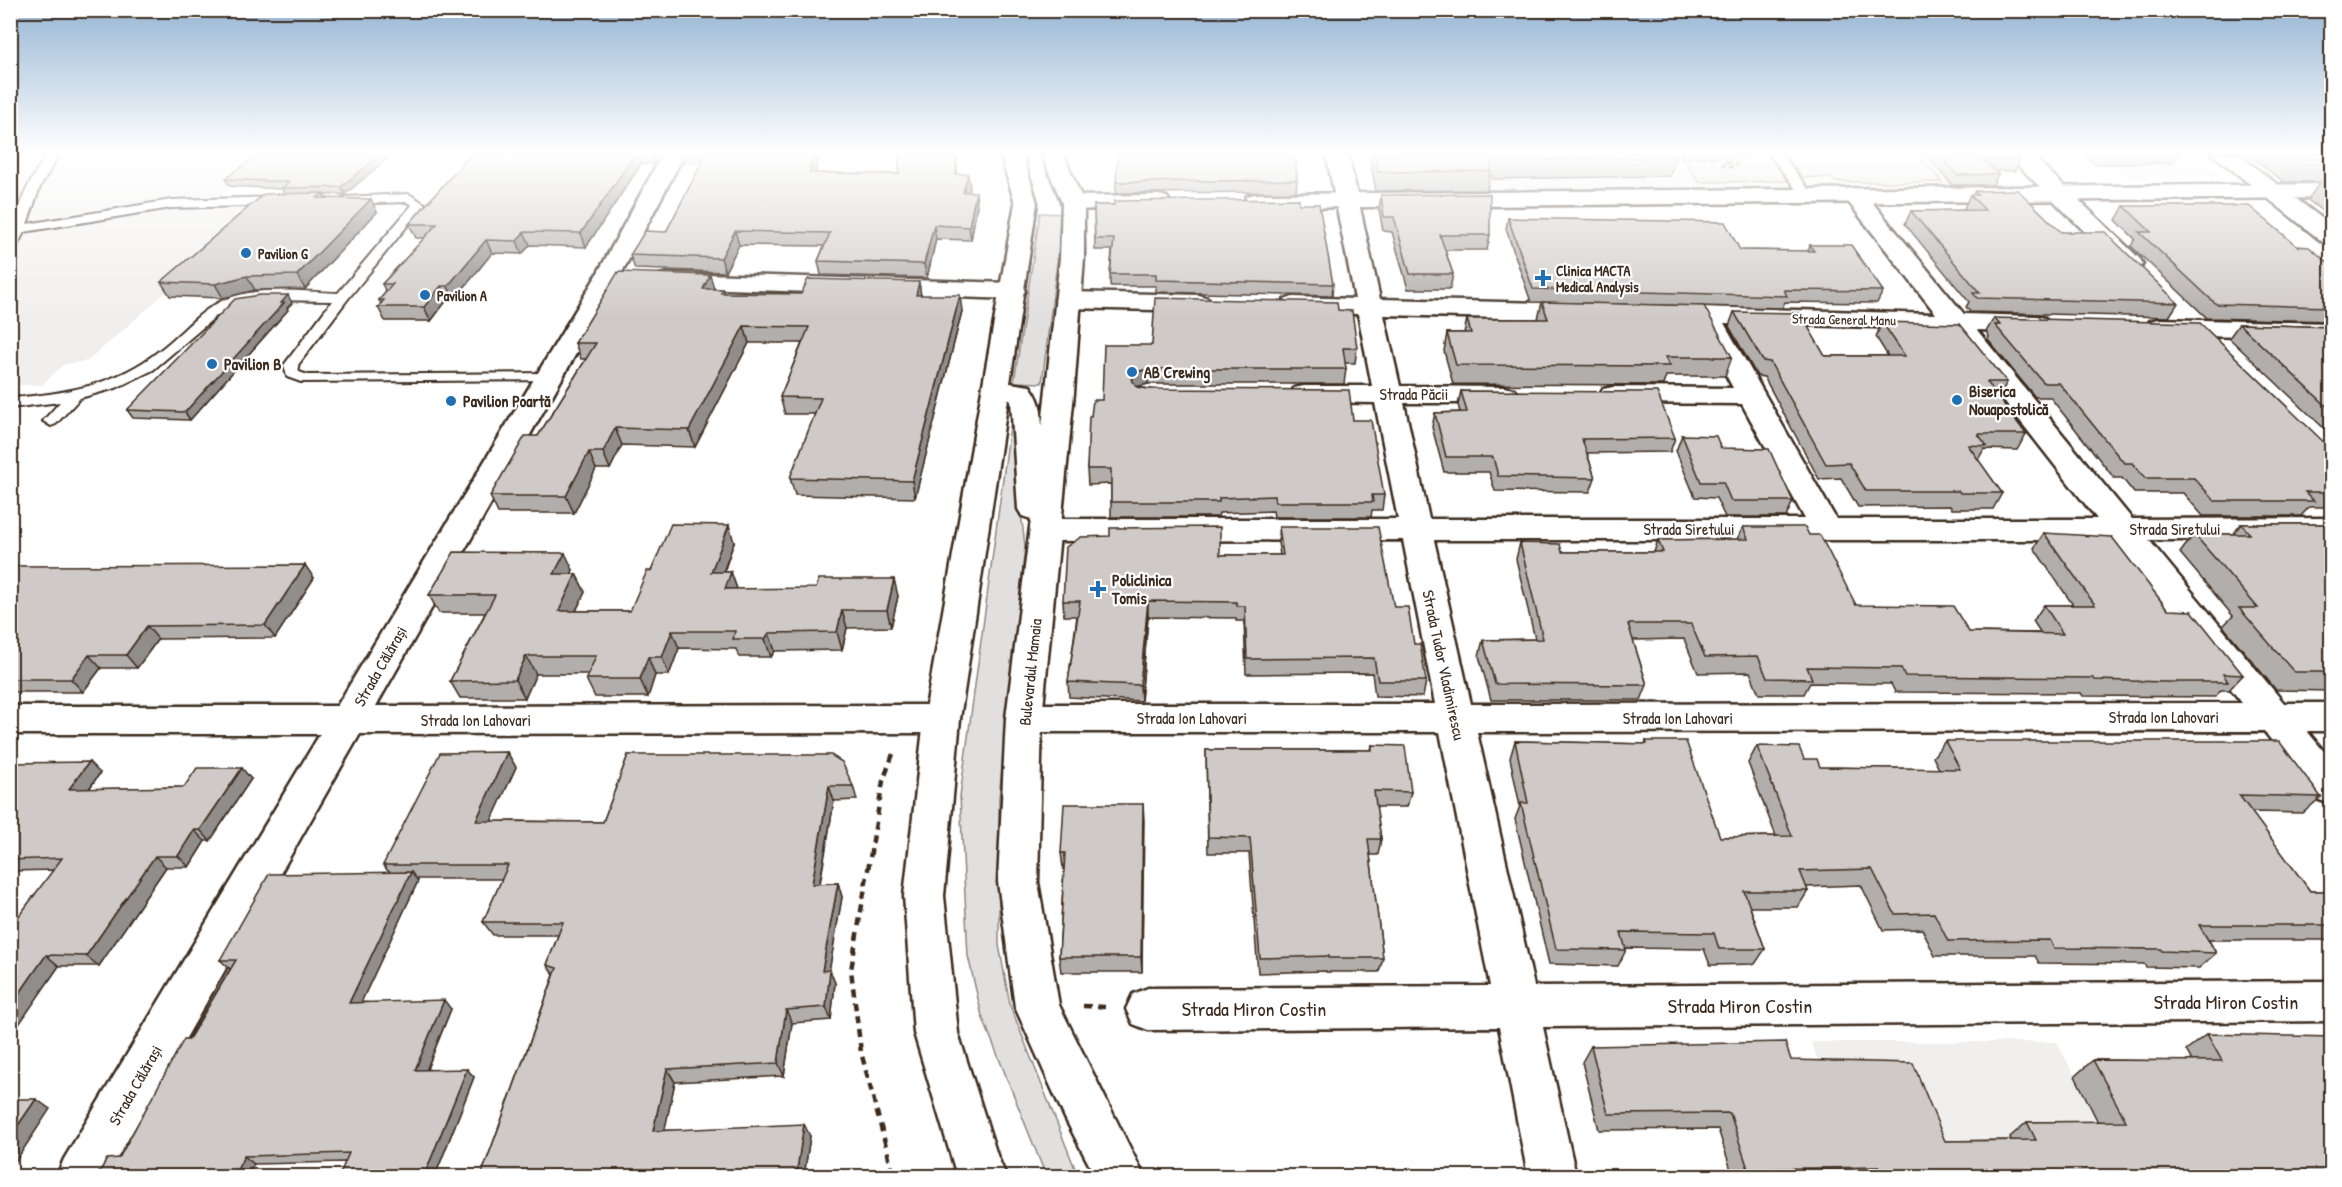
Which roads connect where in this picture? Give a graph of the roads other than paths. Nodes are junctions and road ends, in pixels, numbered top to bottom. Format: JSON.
{"nodes":[{"id":1,"x":26,"y":208,"type":"edge"},
{"id":2,"x":144,"y":208,"type":"edge"},
{"id":3,"x":415,"y":208,"type":"edge"},
{"id":4,"x":653,"y":208,"type":"edge"},
{"id":5,"x":1048,"y":208,"type":"edge"},
{"id":6,"x":1051,"y":208,"type":"edge"},
{"id":7,"x":1349,"y":208,"type":"edge"},
{"id":8,"x":1865,"y":208,"type":"edge"},
{"id":9,"x":2074,"y":208,"type":"edge"},
{"id":10,"x":2293,"y":208,"type":"edge"},
{"id":11,"x":20,"y":229,"type":"junction"},
{"id":12,"x":2331,"y":238,"type":"edge"},
{"id":13,"x":10,"y":247,"type":"edge"},
{"id":14,"x":626,"y":278,"type":"junction"},
{"id":15,"x":2149,"y":280,"type":"edge"},
{"id":16,"x":1012,"y":291,"type":"junction"},
{"id":17,"x":342,"y":297,"type":"junction"},
{"id":18,"x":1068,"y":300,"type":"junction"},
{"id":19,"x":1218,"y":303,"type":"edge"},
{"id":20,"x":1265,"y":304,"type":"edge"},
{"id":21,"x":2173,"y":304,"type":"edge"},
{"id":22,"x":1370,"y":307,"type":"junction"},
{"id":23,"x":1602,"y":313,"type":"edge"},
{"id":24,"x":1637,"y":314,"type":"edge"},
{"id":25,"x":1707,"y":315,"type":"junction"},
{"id":26,"x":1955,"y":322,"type":"junction"},
{"id":27,"x":2059,"y":324,"type":"edge"},
{"id":28,"x":2140,"y":326,"type":"edge"},
{"id":29,"x":2198,"y":328,"type":"junction"},
{"id":30,"x":2331,"y":331,"type":"edge"},
{"id":31,"x":2223,"y":352,"type":"edge"},
{"id":32,"x":548,"y":377,"type":"junction"},
{"id":33,"x":996,"y":390,"type":"junction"},
{"id":34,"x":1273,"y":394,"type":"edge"},
{"id":35,"x":1388,"y":394,"type":"junction"},
{"id":36,"x":1529,"y":395,"type":"edge"},
{"id":37,"x":1587,"y":395,"type":"edge"},
{"id":38,"x":74,"y":396,"type":"junction"},
{"id":39,"x":1752,"y":396,"type":"junction"},
{"id":40,"x":10,"y":403,"type":"edge"},
{"id":41,"x":51,"y":421,"type":"dead end"},
{"id":42,"x":1416,"y":529,"type":"junction"},
{"id":43,"x":1826,"y":529,"type":"junction"},
{"id":44,"x":2122,"y":529,"type":"junction"},
{"id":45,"x":2331,"y":529,"type":"edge"},
{"id":46,"x":1045,"y":539,"type":"junction"},
{"id":47,"x":2273,"y":717,"type":"junction"},
{"id":48,"x":2331,"y":717,"type":"edge"},
{"id":49,"x":1024,"y":718,"type":"junction"},
{"id":50,"x":1455,"y":718,"type":"junction"},
{"id":51,"x":942,"y":719,"type":"junction"},
{"id":52,"x":10,"y":720,"type":"edge"},
{"id":53,"x":348,"y":720,"type":"junction"},
{"id":54,"x":2331,"y":789,"type":"edge"},
{"id":55,"x":2331,"y":1000,"type":"edge"},
{"id":56,"x":1516,"y":1006,"type":"junction"},
{"id":57,"x":1148,"y":1009,"type":"road end"},
{"id":58,"x":978,"y":1173,"type":"edge"},
{"id":59,"x":81,"y":1176,"type":"edge"},
{"id":60,"x":1120,"y":1176,"type":"edge"},
{"id":61,"x":1552,"y":1176,"type":"edge"}],
"edges":[{"from":1,"to":11,"type":"lane"},
{"from":2,"to":11,"type":"lane"},
{"from":3,"to":17,"type":"lane"},
{"from":4,"to":14,"type":"street","name":"Strada Călărași"},
{"from":5,"to":16,"type":"street","name":"Bulevardul Mamaia"},
{"from":6,"to":18,"type":"street","name":"Bulevardul Mamaia"},
{"from":7,"to":22,"type":"street","name":"Strada Tudor Vladimirescu"},
{"from":8,"to":26,"type":"street"},
{"from":9,"to":15,"type":"street"},
{"from":10,"to":12,"type":"street"},
{"from":11,"to":13,"type":"lane"},
{"from":14,"to":16,"type":"street"},
{"from":14,"to":32,"type":"street","name":"Strada Călărași"},
{"from":16,"to":33,"type":"street","name":"Bulevardul Mamaia"},
{"from":17,"to":32,"type":"lane"},
{"from":17,"to":38,"type":"lane"},
{"from":18,"to":19,"type":"street"},
{"from":18,"to":46,"type":"street","name":"Bulevardul Mamaia"},
{"from":20,"to":22,"type":"street"},
{"from":21,"to":29,"type":"street"},
{"from":22,"to":23,"type":"street"},
{"from":22,"to":35,"type":"street","name":"Strada Tudor Vladimirescu"},
{"from":24,"to":25,"type":"street","name":"Strada General Manu"},
{"from":25,"to":26,"type":"street","name":"Strada General Manu"},
{"from":25,"to":39,"type":"street"},
{"from":26,"to":27,"type":"street","name":"Strada General Manu"},
{"from":26,"to":44,"type":"street"},
{"from":28,"to":29,"type":"street"},
{"from":29,"to":30,"type":"street"},
{"from":29,"to":31,"type":"street"},
{"from":32,"to":53,"type":"street","name":"Strada Călărași"},
{"from":33,"to":46,"type":"street"},
{"from":33,"to":51,"type":"street","name":"Bulevardul Mamaia"},
{"from":34,"to":35,"type":"street","name":"Strada Păcii"},
{"from":35,"to":36,"type":"street","name":"Strada Păcii"},
{"from":35,"to":42,"type":"street","name":"Strada Tudor Vladimirescu"},
{"from":37,"to":39,"type":"street"},
{"from":38,"to":40,"type":"lane"},
{"from":38,"to":41,"type":"lane"},
{"from":39,"to":43,"type":"street"},
{"from":42,"to":43,"type":"street","name":"Strada Siretului"},
{"from":42,"to":46,"type":"street","name":"Strada Siretului"},
{"from":42,"to":50,"type":"street","name":"Strada Tudor Vladimirescu"},
{"from":43,"to":44,"type":"street","name":"Strada Siretului"},
{"from":44,"to":45,"type":"street","name":"Strada Siretului"},
{"from":44,"to":47,"type":"street"},
{"from":46,"to":49,"type":"street","name":"Bulevardul Mamaia"},
{"from":47,"to":48,"type":"street","name":"Strada Ion Lahovari"},
{"from":47,"to":50,"type":"street","name":"Strada Ion Lahovari"},
{"from":47,"to":54,"type":"street"},
{"from":49,"to":50,"type":"street","name":"Strada Ion Lahovari"},
{"from":49,"to":60,"type":"street","name":"Bulevardul Mamaia"},
{"from":50,"to":56,"type":"street","name":"Strada Tudor Vladimirescu"},
{"from":51,"to":53,"type":"street","name":"Strada Ion Lahovari"},
{"from":51,"to":58,"type":"street","name":"Bulevardul Mamaia"},
{"from":52,"to":53,"type":"street","name":"Strada Ion Lahovari"},
{"from":53,"to":59,"type":"street","name":"Strada Călărași"},
{"from":55,"to":56,"type":"street","name":"Strada Miron Costin"},
{"from":56,"to":57,"type":"street","name":"Strada Miron Costin"},
{"from":56,"to":61,"type":"street","name":"Strada Tudor Vladimirescu"}]}
